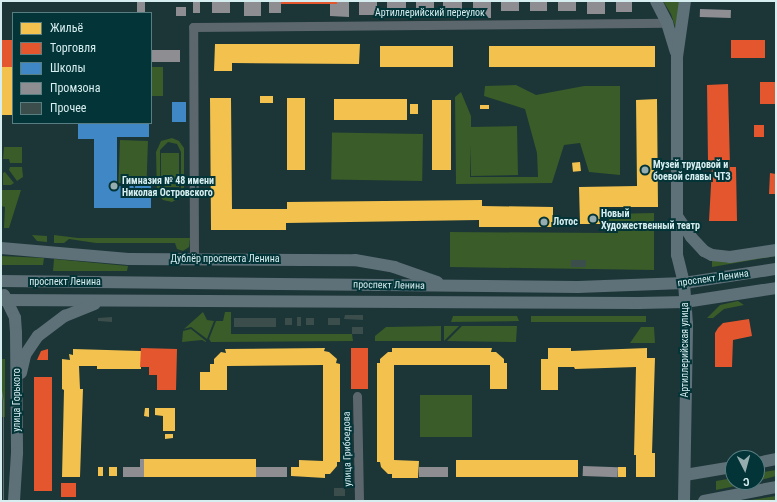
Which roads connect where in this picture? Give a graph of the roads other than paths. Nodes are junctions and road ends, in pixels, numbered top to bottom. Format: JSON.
{"nodes":[{"id":1,"x":656,"y":1,"type":"edge"},
{"id":2,"x":685,"y":1,"type":"edge"},
{"id":3,"x":667,"y":22,"type":"junction"},
{"id":4,"x":677,"y":57,"type":"junction"},
{"id":5,"x":677,"y":216,"type":"junction"},
{"id":6,"x":1,"y":248,"type":"edge"},
{"id":7,"x":776,"y":250,"type":"edge"},
{"id":8,"x":194,"y":259,"type":"junction"},
{"id":9,"x":776,"y":269,"type":"edge"},
{"id":10,"x":1,"y":281,"type":"edge"},
{"id":11,"x":42,"y":281,"type":"junction"},
{"id":12,"x":684,"y":284,"type":"junction"},
{"id":13,"x":446,"y":286,"type":"junction"},
{"id":14,"x":776,"y":288,"type":"edge"},
{"id":15,"x":3,"y":298,"type":"edge"},
{"id":16,"x":112,"y":300,"type":"junction"},
{"id":17,"x":685,"y":302,"type":"junction"},
{"id":18,"x":16,"y":393,"type":"junction"},
{"id":19,"x":357,"y":396,"type":"dead end"},
{"id":20,"x":776,"y":460,"type":"edge"},
{"id":21,"x":765,"y":462,"type":"edge"},
{"id":22,"x":725,"y":468,"type":"edge"},
{"id":23,"x":685,"y":475,"type":"junction"},
{"id":24,"x":776,"y":487,"type":"edge"},
{"id":25,"x":14,"y":501,"type":"edge"},
{"id":26,"x":359,"y":501,"type":"edge"},
{"id":27,"x":684,"y":501,"type":"edge"},
{"id":28,"x":704,"y":501,"type":"edge"}],
"edges":[{"from":1,"to":3,"type":"main road","name":"Артиллерийская улица"},
{"from":2,"to":4,"type":"main road","name":"Артиллерийская улица"},
{"from":3,"to":4,"type":"main road","name":"Артиллерийская улица"},
{"from":3,"to":8,"type":"street","name":"Артиллерийский переулок"},
{"from":4,"to":5,"type":"main road","name":"Артиллерийская улица"},
{"from":5,"to":7,"type":"main road"},
{"from":5,"to":12,"type":"main road","name":"Артиллерийская улица"},
{"from":6,"to":8,"type":"main road","name":"Дублёр проспекта Ленина"},
{"from":8,"to":13,"type":"main road","name":"Дублёр проспекта Ленина"},
{"from":9,"to":12,"type":"main road","name":"проспект Ленина"},
{"from":10,"to":11,"type":"main road","name":"проспект Ленина"},
{"from":11,"to":13,"type":"main road","name":"проспект Ленина"},
{"from":11,"to":15,"type":"main road"},
{"from":12,"to":13,"type":"main road","name":"проспект Ленина"},
{"from":12,"to":17,"type":"main road","name":"Артиллерийская улица"},
{"from":14,"to":17,"type":"main road","name":"проспект Ленина"},
{"from":15,"to":16,"type":"main road","name":"проспект Ленина"},
{"from":15,"to":18,"type":"main road","name":"улица Горького"},
{"from":16,"to":17,"type":"main road","name":"проспект Ленина"},
{"from":16,"to":18,"type":"main road"},
{"from":17,"to":23,"type":"main road","name":"Артиллерийская улица"},
{"from":18,"to":25,"type":"main road","name":"улица Горького"},
{"from":19,"to":26,"type":"street","name":"улица Грибоедова"},
{"from":20,"to":21,"type":"main road"},
{"from":22,"to":23,"type":"main road"},
{"from":23,"to":27,"type":"main road","name":"Артиллерийская улица"},
{"from":24,"to":28,"type":"main road"}]}
